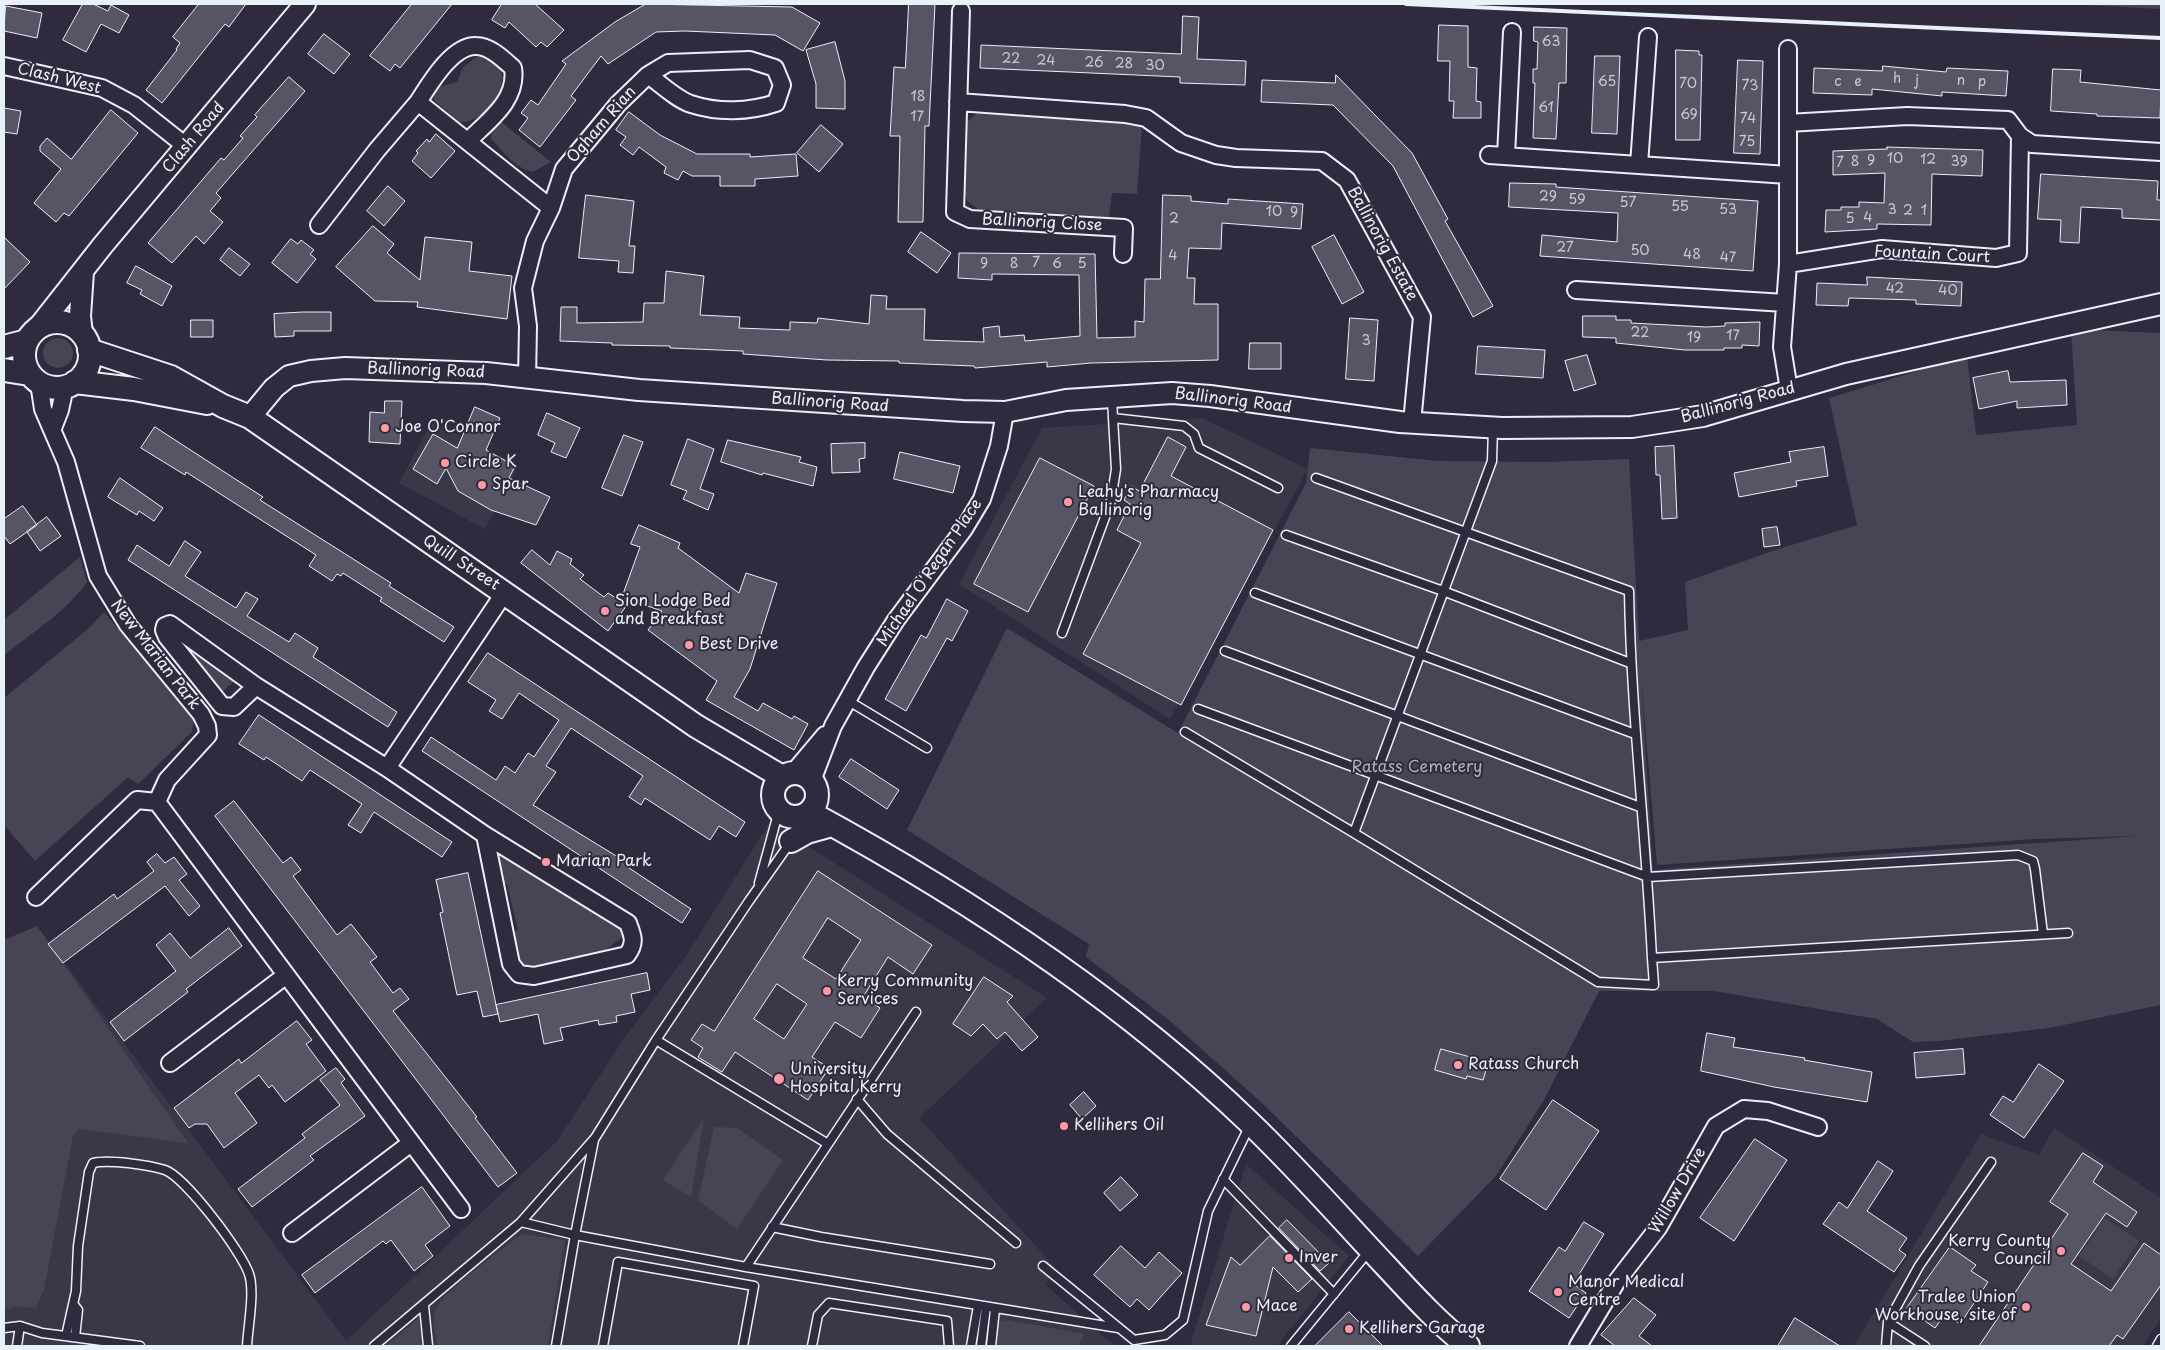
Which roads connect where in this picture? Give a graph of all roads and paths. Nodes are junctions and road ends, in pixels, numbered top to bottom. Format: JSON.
{"nodes":[{"id":1,"x":305,"y":4,"type":"edge"},
{"id":2,"x":961,"y":12,"type":"dead end"},
{"id":3,"x":1512,"y":32,"type":"dead end"},
{"id":4,"x":1648,"y":37,"type":"dead end"},
{"id":5,"x":1788,"y":49,"type":"dead end"},
{"id":6,"x":4,"y":66,"type":"edge"},
{"id":7,"x":648,"y":75,"type":"junction"},
{"id":8,"x":418,"y":102,"type":"junction"},
{"id":9,"x":958,"y":102,"type":"junction"},
{"id":10,"x":1788,"y":123,"type":"junction"},
{"id":11,"x":2020,"y":136,"type":"junction"},
{"id":12,"x":468,"y":141,"type":"junction"},
{"id":13,"x":187,"y":146,"type":"junction"},
{"id":14,"x":2161,"y":152,"type":"edge"},
{"id":15,"x":1489,"y":155,"type":"dead end"},
{"id":16,"x":1506,"y":156,"type":"junction"},
{"id":17,"x":1639,"y":165,"type":"junction"},
{"id":18,"x":1788,"y":175,"type":"junction"},
{"id":19,"x":551,"y":208,"type":"junction"},
{"id":20,"x":319,"y":225,"type":"dead end"},
{"id":21,"x":1123,"y":254,"type":"dead end"},
{"id":22,"x":1788,"y":264,"type":"junction"},
{"id":23,"x":83,"y":272,"type":"junction"},
{"id":24,"x":1576,"y":290,"type":"dead end"},
{"id":25,"x":1786,"y":303,"type":"junction"},
{"id":26,"x":2161,"y":304,"type":"edge"},
{"id":27,"x":32,"y":335,"type":"junction"},
{"id":28,"x":86,"y":342,"type":"junction"},
{"id":29,"x":4,"y":347,"type":"edge"},
{"id":30,"x":4,"y":370,"type":"edge"},
{"id":31,"x":34,"y":378,"type":"junction"},
{"id":32,"x":527,"y":378,"type":"junction"},
{"id":33,"x":70,"y":384,"type":"junction"},
{"id":34,"x":1789,"y":390,"type":"junction"},
{"id":35,"x":1111,"y":396,"type":"junction"},
{"id":36,"x":223,"y":406,"type":"junction"},
{"id":37,"x":1005,"y":412,"type":"junction"},
{"id":38,"x":250,"y":417,"type":"junction"},
{"id":39,"x":1113,"y":418,"type":"junction"},
{"id":40,"x":1412,"y":423,"type":"junction"},
{"id":41,"x":53,"y":428,"type":"junction"},
{"id":42,"x":1492,"y":428,"type":"junction"},
{"id":43,"x":1316,"y":478,"type":"dead end"},
{"id":44,"x":1278,"y":488,"type":"dead end"},
{"id":45,"x":1466,"y":531,"type":"junction"},
{"id":46,"x":1286,"y":535,"type":"dead end"},
{"id":47,"x":1443,"y":591,"type":"junction"},
{"id":48,"x":505,"y":592,"type":"junction"},
{"id":49,"x":1255,"y":592,"type":"dead end"},
{"id":50,"x":1062,"y":633,"type":"dead end"},
{"id":51,"x":1225,"y":652,"type":"dead end"},
{"id":52,"x":1421,"y":652,"type":"junction"},
{"id":53,"x":1630,"y":663,"type":"junction"},
{"id":54,"x":256,"y":686,"type":"junction"},
{"id":55,"x":847,"y":700,"type":"junction"},
{"id":56,"x":1198,"y":709,"type":"dead end"},
{"id":57,"x":1398,"y":715,"type":"junction"},
{"id":58,"x":1185,"y":732,"type":"dead end"},
{"id":59,"x":1635,"y":734,"type":"junction"},
{"id":60,"x":927,"y":748,"type":"dead end"},
{"id":61,"x":388,"y":768,"type":"junction"},
{"id":62,"x":1375,"y":776,"type":"junction"},
{"id":63,"x":796,"y":795,"type":"junction"},
{"id":64,"x":157,"y":802,"type":"junction"},
{"id":65,"x":1640,"y":807,"type":"junction"},
{"id":66,"x":832,"y":824,"type":"junction"},
{"id":67,"x":1354,"y":833,"type":"junction"},
{"id":68,"x":485,"y":835,"type":"junction"},
{"id":69,"x":791,"y":841,"type":"junction"},
{"id":70,"x":884,"y":853,"type":"junction"},
{"id":71,"x":1648,"y":877,"type":"junction"},
{"id":72,"x":757,"y":890,"type":"junction"},
{"id":73,"x":36,"y":897,"type":"dead end"},
{"id":74,"x":2068,"y":933,"type":"dead end"},
{"id":75,"x":2043,"y":934,"type":"junction"},
{"id":76,"x":1652,"y":958,"type":"junction"},
{"id":77,"x":285,"y":976,"type":"junction"},
{"id":78,"x":916,"y":1012,"type":"dead end"},
{"id":79,"x":656,"y":1040,"type":"junction"},
{"id":80,"x":170,"y":1064,"type":"dead end"},
{"id":81,"x":857,"y":1099,"type":"junction"},
{"id":82,"x":1251,"y":1123,"type":"junction"},
{"id":83,"x":1818,"y":1127,"type":"dead end"},
{"id":84,"x":595,"y":1138,"type":"junction"},
{"id":85,"x":411,"y":1143,"type":"junction"},
{"id":86,"x":828,"y":1144,"type":"junction"},
{"id":87,"x":1991,"y":1162,"type":"dead end"},
{"id":88,"x":1224,"y":1178,"type":"junction"},
{"id":89,"x":461,"y":1209,"type":"dead end"},
{"id":90,"x":521,"y":1222,"type":"junction"},
{"id":91,"x":772,"y":1227,"type":"junction"},
{"id":92,"x":292,"y":1233,"type":"dead end"},
{"id":93,"x":575,"y":1235,"type":"junction"},
{"id":94,"x":1016,"y":1243,"type":"dead end"},
{"id":95,"x":1370,"y":1250,"type":"junction"},
{"id":96,"x":990,"y":1264,"type":"dead end"},
{"id":97,"x":1043,"y":1266,"type":"dead end"},
{"id":98,"x":746,"y":1267,"type":"junction"},
{"id":99,"x":1334,"y":1294,"type":"junction"},
{"id":100,"x":74,"y":1305,"type":"junction"},
{"id":101,"x":424,"y":1306,"type":"junction"},
{"id":102,"x":982,"y":1307,"type":"junction"},
{"id":103,"x":995,"y":1309,"type":"junction"},
{"id":104,"x":1888,"y":1322,"type":"junction"},
{"id":105,"x":20,"y":1326,"type":"junction"},
{"id":106,"x":4,"y":1328,"type":"edge"},
{"id":107,"x":1118,"y":1328,"type":"junction"},
{"id":108,"x":66,"y":1336,"type":"junction"},
{"id":109,"x":75,"y":1337,"type":"junction"},
{"id":110,"x":2161,"y":1339,"type":"edge"},
{"id":111,"x":17,"y":1346,"type":"edge"},
{"id":112,"x":140,"y":1346,"type":"edge"},
{"id":113,"x":247,"y":1346,"type":"edge"},
{"id":114,"x":374,"y":1346,"type":"edge"},
{"id":115,"x":428,"y":1346,"type":"edge"},
{"id":116,"x":556,"y":1346,"type":"edge"},
{"id":117,"x":603,"y":1346,"type":"edge"},
{"id":118,"x":743,"y":1346,"type":"edge"},
{"id":119,"x":812,"y":1346,"type":"edge"},
{"id":120,"x":949,"y":1346,"type":"edge"},
{"id":121,"x":971,"y":1346,"type":"edge"},
{"id":122,"x":981,"y":1346,"type":"edge"},
{"id":123,"x":991,"y":1346,"type":"edge"},
{"id":124,"x":1291,"y":1346,"type":"edge"},
{"id":125,"x":1468,"y":1346,"type":"edge"},
{"id":126,"x":1578,"y":1346,"type":"edge"},
{"id":127,"x":1886,"y":1346,"type":"edge"},
{"id":128,"x":1925,"y":1346,"type":"edge"},
{"id":129,"x":2157,"y":1346,"type":"edge"}],
"edges":[{"from":1,"to":13,"type":"street","name":"Clash Road"},
{"from":2,"to":9,"type":"street","name":"Ballinorig Close"},
{"from":3,"to":16,"type":"street"},
{"from":4,"to":17,"type":"street"},
{"from":5,"to":10,"type":"street"},
{"from":6,"to":13,"type":"street","name":"Clash West"},
{"from":7,"to":7,"type":"street","name":"Ogham Rian"},
{"from":7,"to":19,"type":"street","name":"Ogham Rian"},
{"from":8,"to":12,"type":"street"},
{"from":8,"to":12,"type":"street"},
{"from":8,"to":20,"type":"street"},
{"from":9,"to":21,"type":"street","name":"Ballinorig Close"},
{"from":9,"to":40,"type":"street","name":"Ballinorig Estate"},
{"from":10,"to":11,"type":"street"},
{"from":10,"to":18,"type":"street"},
{"from":11,"to":14,"type":"street"},
{"from":11,"to":22,"type":"street","name":"Fountain Court"},
{"from":12,"to":19,"type":"street"},
{"from":13,"to":23,"type":"street","name":"Clash Road"},
{"from":15,"to":16,"type":"street"},
{"from":16,"to":17,"type":"street"},
{"from":17,"to":18,"type":"street"},
{"from":18,"to":22,"type":"street"},
{"from":19,"to":32,"type":"street","name":"Ogham Rian"},
{"from":22,"to":25,"type":"street"},
{"from":23,"to":27,"type":"street","name":"Clash Road"},
{"from":23,"to":28,"type":"street"},
{"from":24,"to":25,"type":"street"},
{"from":25,"to":34,"type":"street"},
{"from":26,"to":34,"type":"street","name":"Ballinorig Road"},
{"from":27,"to":28,"type":"main road"},
{"from":27,"to":29,"type":"main road"},
{"from":27,"to":31,"type":"main road"},
{"from":28,"to":33,"type":"main road"},
{"from":28,"to":36,"type":"main road","name":"Quill Street"},
{"from":30,"to":31,"type":"main road"},
{"from":31,"to":33,"type":"main road"},
{"from":31,"to":41,"type":"street","name":"New Marian Park"},
{"from":32,"to":37,"type":"street","name":"Ballinorig Road"},
{"from":32,"to":38,"type":"street","name":"Ballinorig Road"},
{"from":33,"to":36,"type":"main road","name":"Quill Street"},
{"from":33,"to":41,"type":"street"},
{"from":34,"to":42,"type":"street","name":"Ballinorig Road"},
{"from":35,"to":37,"type":"street","name":"Ballinorig Road"},
{"from":35,"to":39,"type":"lane"},
{"from":35,"to":40,"type":"street","name":"Ballinorig Road"},
{"from":36,"to":38,"type":"main road","name":"Quill Street"},
{"from":37,"to":55,"type":"street","name":"Michael O'Regan Place"},
{"from":38,"to":48,"type":"main road","name":"Quill Street"},
{"from":39,"to":44,"type":"lane"},
{"from":39,"to":50,"type":"lane"},
{"from":40,"to":42,"type":"street","name":"Ballinorig Road"},
{"from":41,"to":64,"type":"street","name":"New Marian Park"},
{"from":42,"to":45,"type":"lane"},
{"from":43,"to":45,"type":"lane"},
{"from":45,"to":47,"type":"lane"},
{"from":45,"to":53,"type":"lane"},
{"from":46,"to":47,"type":"lane"},
{"from":47,"to":52,"type":"lane"},
{"from":47,"to":53,"type":"lane"},
{"from":48,"to":61,"type":"street"},
{"from":48,"to":63,"type":"main road","name":"Quill Street"},
{"from":49,"to":52,"type":"lane"},
{"from":51,"to":57,"type":"lane"},
{"from":52,"to":57,"type":"lane"},
{"from":52,"to":59,"type":"lane"},
{"from":53,"to":59,"type":"lane"},
{"from":54,"to":54,"type":"street"},
{"from":54,"to":61,"type":"street"},
{"from":55,"to":60,"type":"lane"},
{"from":55,"to":63,"type":"street","name":"Michael O'Regan Place"},
{"from":56,"to":62,"type":"lane"},
{"from":57,"to":62,"type":"lane"},
{"from":57,"to":65,"type":"lane"},
{"from":58,"to":67,"type":"lane"},
{"from":59,"to":65,"type":"lane"},
{"from":61,"to":68,"type":"street"},
{"from":62,"to":67,"type":"lane"},
{"from":62,"to":71,"type":"lane"},
{"from":63,"to":66,"type":"main road"},
{"from":63,"to":69,"type":"lane"},
{"from":63,"to":70,"type":"main road"},
{"from":63,"to":72,"type":"lane"},
{"from":64,"to":73,"type":"street"},
{"from":64,"to":77,"type":"street"},
{"from":65,"to":71,"type":"lane"},
{"from":66,"to":69,"type":"main road"},
{"from":66,"to":70,"type":"main road"},
{"from":67,"to":76,"type":"lane"},
{"from":68,"to":68,"type":"street"},
{"from":69,"to":72,"type":"lane"},
{"from":70,"to":82,"type":"main road"},
{"from":71,"to":75,"type":"lane"},
{"from":71,"to":76,"type":"lane"},
{"from":72,"to":79,"type":"lane"},
{"from":74,"to":75,"type":"lane"},
{"from":75,"to":76,"type":"lane"},
{"from":77,"to":80,"type":"street"},
{"from":77,"to":85,"type":"street"},
{"from":78,"to":81,"type":"lane"},
{"from":79,"to":84,"type":"lane"},
{"from":79,"to":86,"type":"lane"},
{"from":81,"to":86,"type":"lane"},
{"from":81,"to":94,"type":"lane"},
{"from":82,"to":88,"type":"lane"},
{"from":82,"to":95,"type":"main road"},
{"from":83,"to":126,"type":"street","name":"Willow Drive"},
{"from":84,"to":90,"type":"lane"},
{"from":84,"to":93,"type":"lane"},
{"from":85,"to":89,"type":"street"},
{"from":85,"to":92,"type":"street"},
{"from":86,"to":91,"type":"lane"},
{"from":87,"to":104,"type":"lane"},
{"from":88,"to":99,"type":"lane"},
{"from":88,"to":107,"type":"lane"},
{"from":90,"to":93,"type":"lane"},
{"from":90,"to":101,"type":"lane"},
{"from":91,"to":96,"type":"lane"},
{"from":91,"to":98,"type":"lane"},
{"from":93,"to":98,"type":"lane"},
{"from":93,"to":116,"type":"lane"},
{"from":95,"to":99,"type":"lane"},
{"from":95,"to":125,"type":"main road"},
{"from":97,"to":107,"type":"lane"},
{"from":98,"to":102,"type":"lane"},
{"from":99,"to":124,"type":"lane"},
{"from":100,"to":108,"type":"lane"},
{"from":100,"to":109,"type":"lane"},
{"from":100,"to":113,"type":"lane"},
{"from":101,"to":114,"type":"lane"},
{"from":101,"to":115,"type":"lane"},
{"from":102,"to":103,"type":"lane"},
{"from":102,"to":121,"type":"lane"},
{"from":102,"to":122,"type":"lane"},
{"from":103,"to":107,"type":"lane"},
{"from":103,"to":123,"type":"lane"},
{"from":104,"to":127,"type":"lane"},
{"from":104,"to":128,"type":"lane"},
{"from":105,"to":106,"type":"lane"},
{"from":105,"to":108,"type":"lane"},
{"from":105,"to":111,"type":"lane"},
{"from":108,"to":109,"type":"lane"},
{"from":109,"to":112,"type":"lane"},
{"from":110,"to":129,"type":"lane"},
{"from":117,"to":118,"type":"lane"},
{"from":119,"to":120,"type":"lane"}]}
